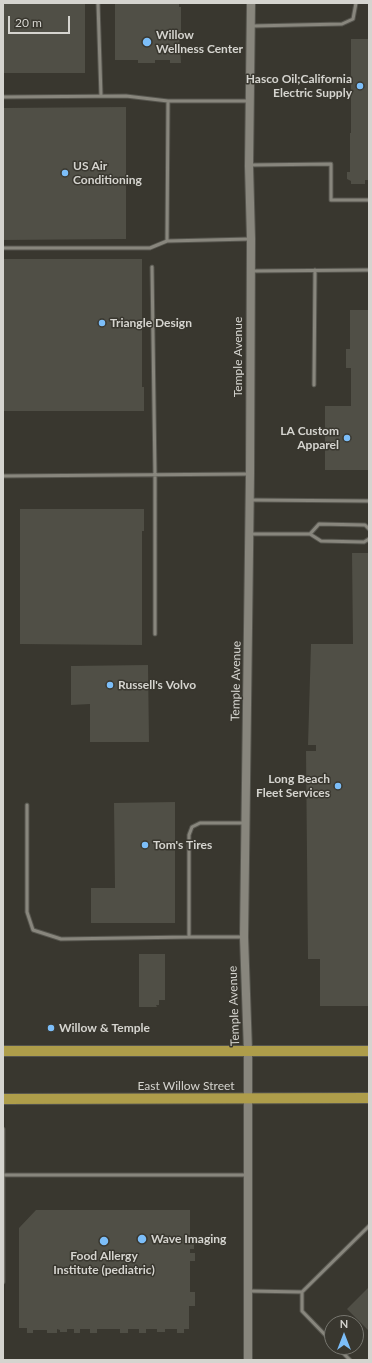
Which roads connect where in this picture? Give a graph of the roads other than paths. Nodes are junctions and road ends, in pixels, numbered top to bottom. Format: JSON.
{"nodes":[{"id":1,"x":98,"y":3,"type":"edge"},
{"id":2,"x":251,"y":3,"type":"edge"},
{"id":3,"x":356,"y":3,"type":"edge"},
{"id":4,"x":250,"y":26,"type":"junction"},
{"id":5,"x":101,"y":96,"type":"junction"},
{"id":6,"x":3,"y":97,"type":"edge"},
{"id":7,"x":168,"y":101,"type":"junction"},
{"id":8,"x":250,"y":101,"type":"junction"},
{"id":9,"x":249,"y":166,"type":"junction"},
{"id":10,"x":369,"y":200,"type":"edge"},
{"id":11,"x":251,"y":239,"type":"junction"},
{"id":12,"x":167,"y":241,"type":"junction"},
{"id":13,"x":3,"y":248,"type":"edge"},
{"id":14,"x":152,"y":267,"type":"dead end"},
{"id":15,"x":315,"y":270,"type":"junction"},
{"id":16,"x":369,"y":270,"type":"edge"},
{"id":17,"x":251,"y":271,"type":"junction"},
{"id":18,"x":314,"y":385,"type":"dead end"},
{"id":19,"x":156,"y":474,"type":"junction"},
{"id":20,"x":250,"y":474,"type":"junction"},
{"id":21,"x":3,"y":476,"type":"edge"},
{"id":22,"x":250,"y":500,"type":"junction"},
{"id":23,"x":369,"y":501,"type":"edge"},
{"id":24,"x":369,"y":528,"type":"edge"},
{"id":25,"x":250,"y":534,"type":"junction"},
{"id":26,"x":310,"y":534,"type":"junction"},
{"id":27,"x":369,"y":539,"type":"edge"},
{"id":28,"x":155,"y":634,"type":"dead end"},
{"id":29,"x":27,"y":805,"type":"dead end"},
{"id":30,"x":246,"y":823,"type":"junction"},
{"id":31,"x":189,"y":937,"type":"junction"},
{"id":32,"x":244,"y":937,"type":"junction"},
{"id":33,"x":248,"y":1050,"type":"junction"},
{"id":34,"x":3,"y":1051,"type":"edge"},
{"id":35,"x":369,"y":1051,"type":"edge"},
{"id":36,"x":248,"y":1098,"type":"junction"},
{"id":37,"x":369,"y":1098,"type":"edge"},
{"id":38,"x":3,"y":1099,"type":"edge"},
{"id":39,"x":3,"y":1129,"type":"edge"},
{"id":40,"x":3,"y":1175,"type":"edge"},
{"id":41,"x":248,"y":1175,"type":"junction"},
{"id":42,"x":369,"y":1226,"type":"edge"},
{"id":43,"x":3,"y":1282,"type":"edge"},
{"id":44,"x":247,"y":1291,"type":"junction"},
{"id":45,"x":302,"y":1292,"type":"junction"},
{"id":46,"x":324,"y":1334,"type":"edge"},
{"id":47,"x":248,"y":1360,"type":"edge"}],
"edges":[{"from":1,"to":5,"type":"lane"},
{"from":2,"to":4,"type":"main road","name":"Temple Avenue"},
{"from":3,"to":4,"type":"lane"},
{"from":4,"to":8,"type":"main road","name":"Temple Avenue"},
{"from":5,"to":6,"type":"lane"},
{"from":5,"to":7,"type":"lane"},
{"from":7,"to":8,"type":"lane"},
{"from":7,"to":12,"type":"lane"},
{"from":8,"to":9,"type":"main road","name":"Temple Avenue"},
{"from":9,"to":10,"type":"lane"},
{"from":9,"to":11,"type":"main road","name":"Temple Avenue"},
{"from":11,"to":12,"type":"lane"},
{"from":11,"to":17,"type":"main road","name":"Temple Avenue"},
{"from":12,"to":13,"type":"lane"},
{"from":14,"to":19,"type":"lane"},
{"from":15,"to":16,"type":"lane"},
{"from":15,"to":17,"type":"lane"},
{"from":15,"to":18,"type":"lane"},
{"from":17,"to":20,"type":"main road","name":"Temple Avenue"},
{"from":19,"to":20,"type":"lane"},
{"from":19,"to":21,"type":"lane"},
{"from":19,"to":28,"type":"lane"},
{"from":20,"to":22,"type":"main road","name":"Temple Avenue"},
{"from":22,"to":23,"type":"lane"},
{"from":22,"to":25,"type":"main road","name":"Temple Avenue"},
{"from":24,"to":26,"type":"lane"},
{"from":25,"to":26,"type":"lane"},
{"from":25,"to":30,"type":"main road","name":"Temple Avenue"},
{"from":26,"to":27,"type":"lane"},
{"from":29,"to":31,"type":"lane"},
{"from":30,"to":31,"type":"lane"},
{"from":30,"to":32,"type":"main road","name":"Temple Avenue"},
{"from":31,"to":32,"type":"lane"},
{"from":32,"to":33,"type":"main road","name":"Temple Avenue"},
{"from":33,"to":34,"type":"main road"},
{"from":33,"to":35,"type":"main road"},
{"from":33,"to":36,"type":"main road","name":"Temple Avenue"},
{"from":36,"to":37,"type":"main road","name":"East Willow Street"},
{"from":36,"to":38,"type":"main road","name":"East Willow Street"},
{"from":36,"to":41,"type":"main road","name":"Temple Avenue"},
{"from":39,"to":40,"type":"lane"},
{"from":40,"to":41,"type":"lane"},
{"from":40,"to":43,"type":"lane"},
{"from":41,"to":44,"type":"main road","name":"Temple Avenue"},
{"from":42,"to":45,"type":"lane"},
{"from":44,"to":45,"type":"lane"},
{"from":44,"to":47,"type":"main road","name":"Temple Avenue"},
{"from":45,"to":46,"type":"lane"}]}
